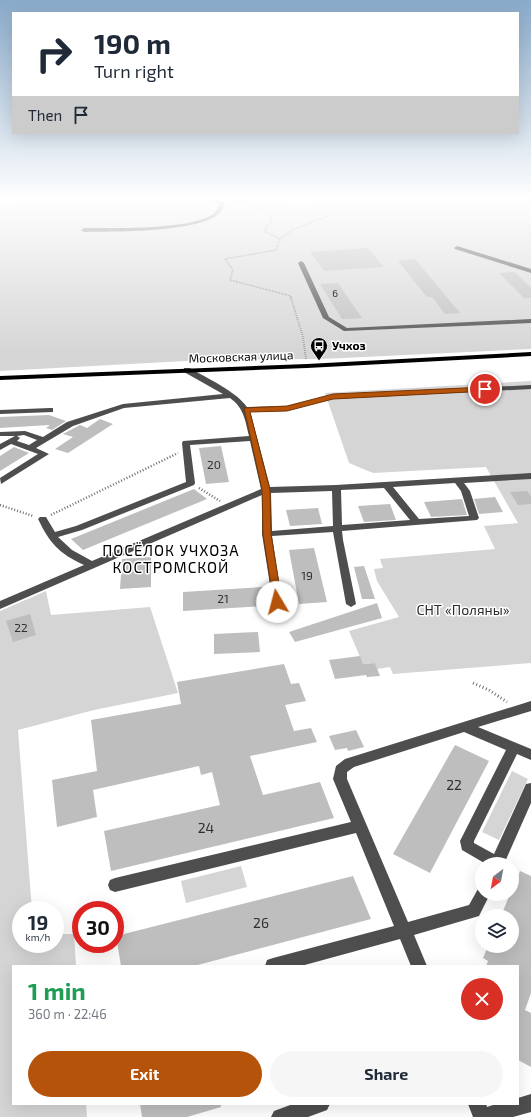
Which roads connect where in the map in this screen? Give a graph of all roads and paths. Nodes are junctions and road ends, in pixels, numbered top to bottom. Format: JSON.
{"nodes":[{"id":1,"x":275,"y":250,"type":"edge"},
{"id":2,"x":464,"y":250,"type":"edge"},
{"id":3,"x":301,"y":263,"type":"dead end"},
{"id":4,"x":531,"y":270,"type":"edge"},
{"id":5,"x":531,"y":321,"type":"edge"},
{"id":6,"x":531,"y":354,"type":"edge"},
{"id":7,"x":307,"y":366,"type":"junction"},
{"id":8,"x":187,"y":370,"type":"junction"},
{"id":9,"x":0,"y":378,"type":"edge"},
{"id":10,"x":531,"y":387,"type":"edge"},
{"id":11,"x":231,"y":396,"type":"junction"},
{"id":12,"x":50,"y":410,"type":"dead end"},
{"id":13,"x":246,"y":410,"type":"junction"},
{"id":14,"x":0,"y":412,"type":"edge"},
{"id":15,"x":25,"y":433,"type":"junction"},
{"id":16,"x":0,"y":434,"type":"edge"},
{"id":17,"x":254,"y":438,"type":"junction"},
{"id":18,"x":44,"y":440,"type":"junction"},
{"id":19,"x":11,"y":441,"type":"junction"},
{"id":20,"x":0,"y":447,"type":"edge"},
{"id":21,"x":30,"y":448,"type":"junction"},
{"id":22,"x":187,"y":448,"type":"junction"},
{"id":23,"x":531,"y":476,"type":"edge"},
{"id":24,"x":1,"y":480,"type":"dead end"},
{"id":25,"x":457,"y":480,"type":"junction"},
{"id":26,"x":191,"y":483,"type":"junction"},
{"id":27,"x":387,"y":485,"type":"junction"},
{"id":28,"x":336,"y":488,"type":"junction"},
{"id":29,"x":266,"y":490,"type":"junction"},
{"id":30,"x":0,"y":505,"type":"edge"},
{"id":31,"x":227,"y":506,"type":"junction"},
{"id":32,"x":43,"y":519,"type":"junction"},
{"id":33,"x":416,"y":522,"type":"junction"},
{"id":34,"x":337,"y":528,"type":"junction"},
{"id":35,"x":267,"y":534,"type":"junction"},
{"id":36,"x":51,"y":536,"type":"junction"},
{"id":37,"x":92,"y":564,"type":"junction"},
{"id":38,"x":277,"y":602,"type":"dead end"},
{"id":39,"x":351,"y":604,"type":"dead end"},
{"id":40,"x":0,"y":605,"type":"edge"},
{"id":41,"x":473,"y":683,"type":"dead end"},
{"id":42,"x":528,"y":707,"type":"edge"},
{"id":43,"x":465,"y":726,"type":"junction"},
{"id":44,"x":514,"y":747,"type":"junction"},
{"id":45,"x":531,"y":755,"type":"edge"},
{"id":46,"x":531,"y":788,"type":"edge"},
{"id":47,"x":360,"y":826,"type":"junction"},
{"id":48,"x":485,"y":857,"type":"edge"},
{"id":49,"x":500,"y":857,"type":"edge"},
{"id":50,"x":115,"y":885,"type":"dead end"},
{"id":51,"x":479,"y":901,"type":"edge"},
{"id":52,"x":404,"y":931,"type":"junction"},
{"id":53,"x":277,"y":965,"type":"edge"},
{"id":54,"x":419,"y":965,"type":"edge"},
{"id":55,"x":531,"y":1103,"type":"edge"},
{"id":56,"x":318,"y":1105,"type":"edge"},
{"id":57,"x":477,"y":1105,"type":"edge"},
{"id":58,"x":280,"y":1117,"type":"edge"},
{"id":59,"x":482,"y":1117,"type":"edge"}],
"edges":[{"from":1,"to":7,"type":"path"},
{"from":2,"to":4,"type":"street"},
{"from":3,"to":5,"type":"street"},
{"from":6,"to":7,"type":"main road","name":"Московская улица"},
{"from":7,"to":8,"type":"main road","name":"Московская улица"},
{"from":8,"to":9,"type":"main road","name":"Московская улица"},
{"from":8,"to":11,"type":"street"},
{"from":10,"to":13,"type":"street"},
{"from":11,"to":13,"type":"street"},
{"from":11,"to":18,"type":"street"},
{"from":12,"to":14,"type":"street"},
{"from":13,"to":17,"type":"street"},
{"from":15,"to":16,"type":"street"},
{"from":15,"to":18,"type":"street"},
{"from":15,"to":19,"type":"street"},
{"from":17,"to":22,"type":"street"},
{"from":17,"to":29,"type":"street"},
{"from":18,"to":21,"type":"street"},
{"from":19,"to":20,"type":"street"},
{"from":19,"to":21,"type":"street"},
{"from":21,"to":24,"type":"street"},
{"from":22,"to":26,"type":"street"},
{"from":22,"to":32,"type":"path"},
{"from":23,"to":25,"type":"street"},
{"from":25,"to":27,"type":"street"},
{"from":25,"to":33,"type":"street"},
{"from":26,"to":31,"type":"path"},
{"from":26,"to":36,"type":"street"},
{"from":27,"to":28,"type":"street"},
{"from":27,"to":33,"type":"street"},
{"from":28,"to":29,"type":"street"},
{"from":28,"to":34,"type":"street"},
{"from":29,"to":31,"type":"street"},
{"from":29,"to":35,"type":"street"},
{"from":30,"to":32,"type":"path"},
{"from":31,"to":37,"type":"street"},
{"from":32,"to":36,"type":"street"},
{"from":33,"to":34,"type":"street"},
{"from":34,"to":35,"type":"street"},
{"from":34,"to":39,"type":"street"},
{"from":35,"to":38,"type":"street"},
{"from":36,"to":37,"type":"street"},
{"from":37,"to":40,"type":"street"},
{"from":41,"to":42,"type":"path"},
{"from":42,"to":43,"type":"street"},
{"from":43,"to":44,"type":"street"},
{"from":43,"to":47,"type":"street"},
{"from":44,"to":45,"type":"street"},
{"from":44,"to":48,"type":"street"},
{"from":46,"to":49,"type":"street"},
{"from":47,"to":50,"type":"street"},
{"from":47,"to":52,"type":"street"},
{"from":51,"to":52,"type":"street"},
{"from":52,"to":53,"type":"street"},
{"from":52,"to":54,"type":"street"},
{"from":55,"to":59,"type":"street"},
{"from":56,"to":58,"type":"street"},
{"from":57,"to":59,"type":"street"}]}
